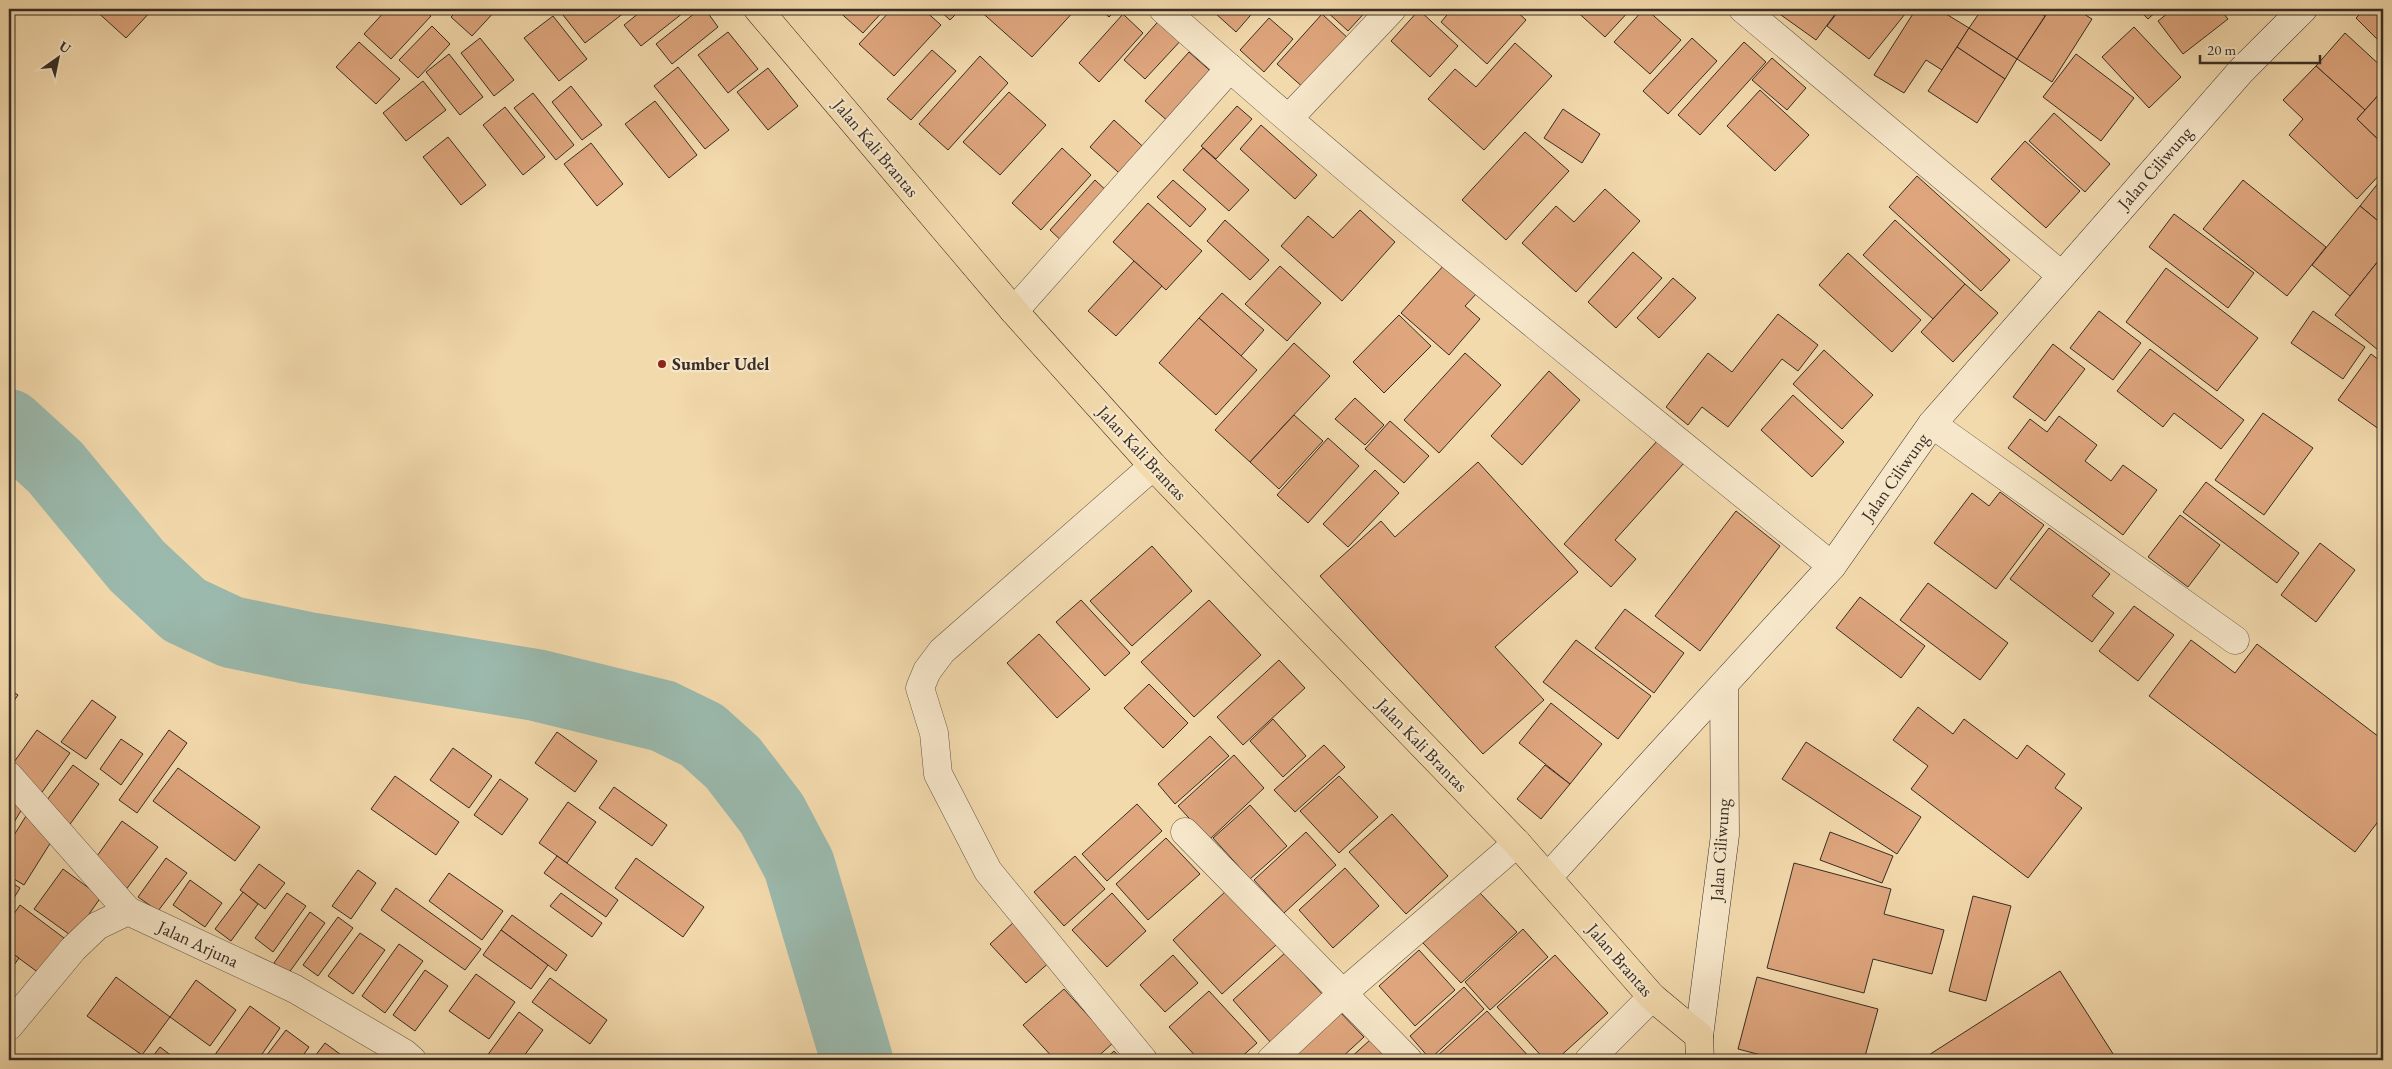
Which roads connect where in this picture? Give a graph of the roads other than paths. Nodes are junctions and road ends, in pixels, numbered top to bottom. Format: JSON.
{"nodes":[{"id":1,"x":758,"y":9,"type":"edge"},
{"id":2,"x":1163,"y":9,"type":"edge"},
{"id":3,"x":1392,"y":9,"type":"edge"},
{"id":4,"x":1743,"y":9,"type":"edge"},
{"id":5,"x":2302,"y":9,"type":"edge"},
{"id":6,"x":1230,"y":68,"type":"junction"},
{"id":7,"x":1289,"y":118,"type":"junction"},
{"id":8,"x":2061,"y":274,"type":"junction"},
{"id":9,"x":1014,"y":311,"type":"junction"},
{"id":10,"x":1932,"y":424,"type":"junction"},
{"id":11,"x":1153,"y":466,"type":"junction"},
{"id":12,"x":1832,"y":566,"type":"junction"},
{"id":13,"x":2235,"y":640,"type":"dead end"},
{"id":14,"x":1724,"y":684,"type":"junction"},
{"id":15,"x":9,"y":776,"type":"edge"},
{"id":16,"x":1185,"y":832,"type":"dead end"},
{"id":17,"x":1517,"y":843,"type":"junction"},
{"id":18,"x":1548,"y":878,"type":"junction"},
{"id":19,"x":128,"y":911,"type":"junction"},
{"id":20,"x":1343,"y":993,"type":"junction"},
{"id":21,"x":1652,"y":997,"type":"junction"},
{"id":22,"x":9,"y":1026,"type":"edge"},
{"id":23,"x":1700,"y":1048,"type":"edge"},
{"id":24,"x":412,"y":1060,"type":"edge"},
{"id":25,"x":1144,"y":1060,"type":"edge"},
{"id":26,"x":1271,"y":1060,"type":"edge"},
{"id":27,"x":1408,"y":1060,"type":"edge"},
{"id":28,"x":1589,"y":1060,"type":"edge"}],
"edges":[{"from":1,"to":9,"type":"main road","name":"Jalan Kali Brantas"},
{"from":2,"to":6,"type":"street"},
{"from":3,"to":7,"type":"street"},
{"from":4,"to":8,"type":"street"},
{"from":5,"to":8,"type":"street","name":"Jalan Ciliwung"},
{"from":6,"to":7,"type":"street"},
{"from":6,"to":9,"type":"street"},
{"from":7,"to":12,"type":"street"},
{"from":8,"to":10,"type":"street","name":"Jalan Ciliwung"},
{"from":9,"to":11,"type":"main road","name":"Jalan Kali Brantas"},
{"from":10,"to":12,"type":"street","name":"Jalan Ciliwung"},
{"from":10,"to":13,"type":"street"},
{"from":11,"to":17,"type":"main road","name":"Jalan Kali Brantas"},
{"from":11,"to":25,"type":"street"},
{"from":12,"to":14,"type":"street","name":"Jalan Ciliwung"},
{"from":14,"to":18,"type":"street"},
{"from":14,"to":23,"type":"street","name":"Jalan Ciliwung"},
{"from":15,"to":19,"type":"street"},
{"from":16,"to":20,"type":"street"},
{"from":17,"to":18,"type":"main road","name":"Jalan Kali Brantas"},
{"from":17,"to":20,"type":"street"},
{"from":18,"to":21,"type":"main road","name":"Jalan Brantas"},
{"from":19,"to":22,"type":"street"},
{"from":19,"to":24,"type":"street","name":"Jalan Arjuna"},
{"from":20,"to":26,"type":"street"},
{"from":20,"to":27,"type":"street"},
{"from":21,"to":23,"type":"main road","name":"Jalan Brantas"},
{"from":21,"to":28,"type":"street"}]}
